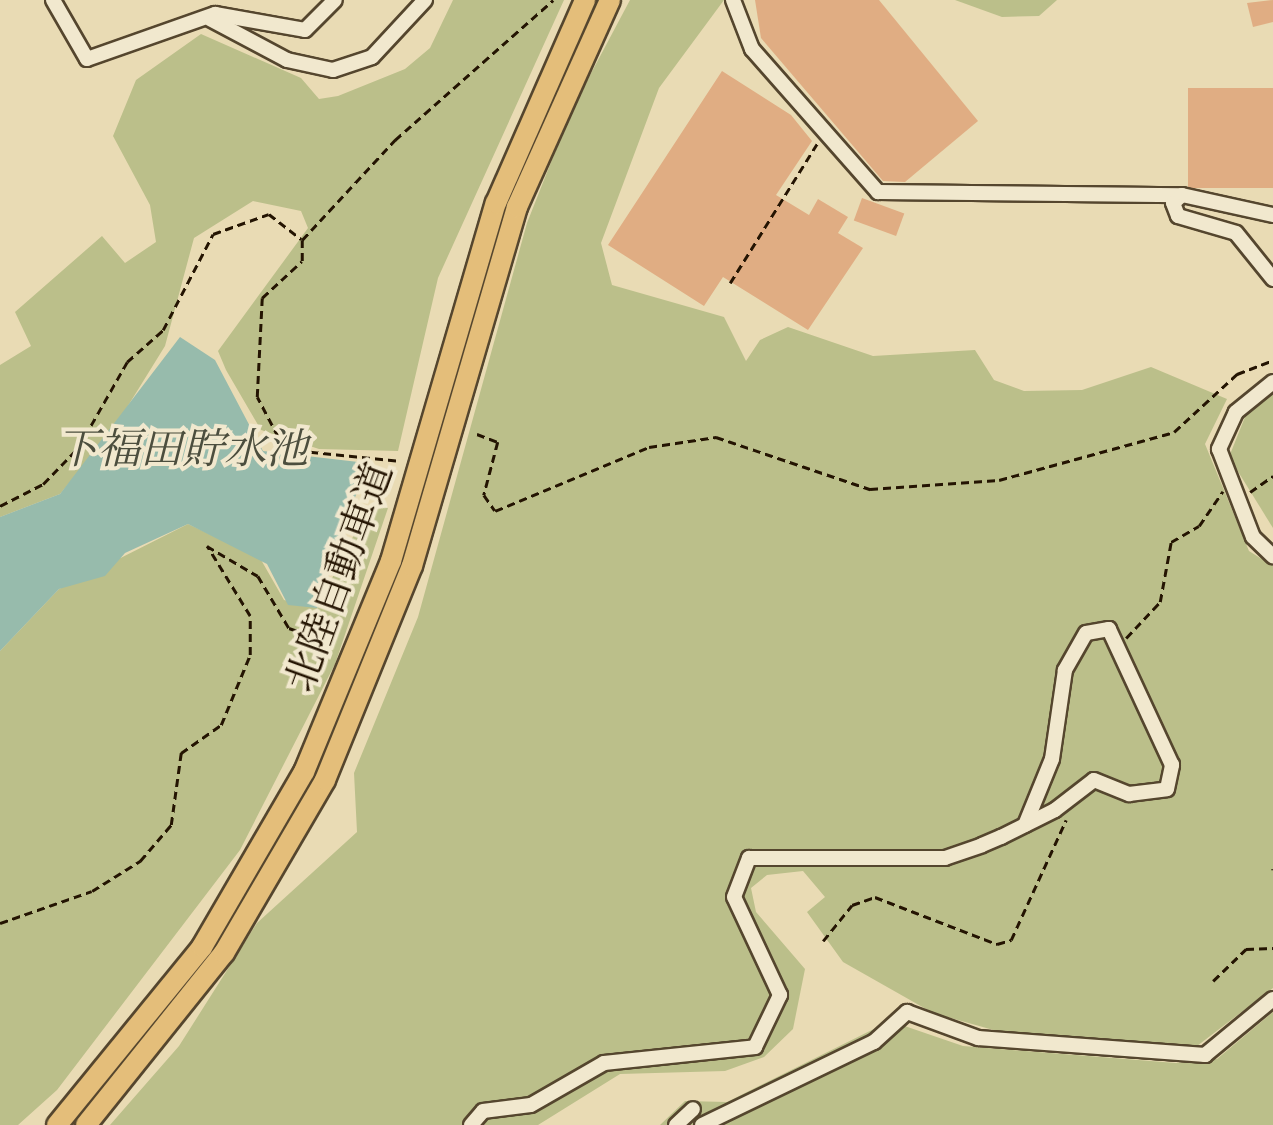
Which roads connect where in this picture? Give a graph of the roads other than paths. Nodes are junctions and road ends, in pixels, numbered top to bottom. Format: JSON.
{"nodes":[{"id":1,"x":54,"y":0,"type":"edge"},
{"id":2,"x":335,"y":0,"type":"edge"},
{"id":3,"x":425,"y":0,"type":"edge"},
{"id":4,"x":585,"y":0,"type":"edge"},
{"id":5,"x":610,"y":0,"type":"edge"},
{"id":6,"x":733,"y":0,"type":"edge"},
{"id":7,"x":210,"y":19,"type":"junction"},
{"id":8,"x":1182,"y":196,"type":"junction"},
{"id":9,"x":1273,"y":215,"type":"edge"},
{"id":10,"x":1273,"y":279,"type":"edge"},
{"id":11,"x":1273,"y":382,"type":"edge"},
{"id":12,"x":1273,"y":556,"type":"edge"},
{"id":13,"x":1024,"y":826,"type":"junction"},
{"id":14,"x":1273,"y":999,"type":"edge"},
{"id":15,"x":693,"y":1109,"type":"dead end"},
{"id":16,"x":56,"y":1125,"type":"edge"},
{"id":17,"x":86,"y":1125,"type":"edge"},
{"id":18,"x":472,"y":1125,"type":"edge"},
{"id":19,"x":676,"y":1125,"type":"edge"},
{"id":20,"x":702,"y":1125,"type":"edge"}],
"edges":[{"from":1,"to":7,"type":"street"},
{"from":2,"to":7,"type":"street"},
{"from":3,"to":7,"type":"street"},
{"from":4,"to":16,"type":"highway","name":"北陸自動車道"},
{"from":5,"to":17,"type":"highway","name":"北陸自動車道"},
{"from":6,"to":8,"type":"street"},
{"from":8,"to":9,"type":"street"},
{"from":8,"to":10,"type":"street"},
{"from":11,"to":12,"type":"street"},
{"from":13,"to":13,"type":"street"},
{"from":13,"to":18,"type":"street"},
{"from":14,"to":20,"type":"street"},
{"from":15,"to":19,"type":"street"}]}
